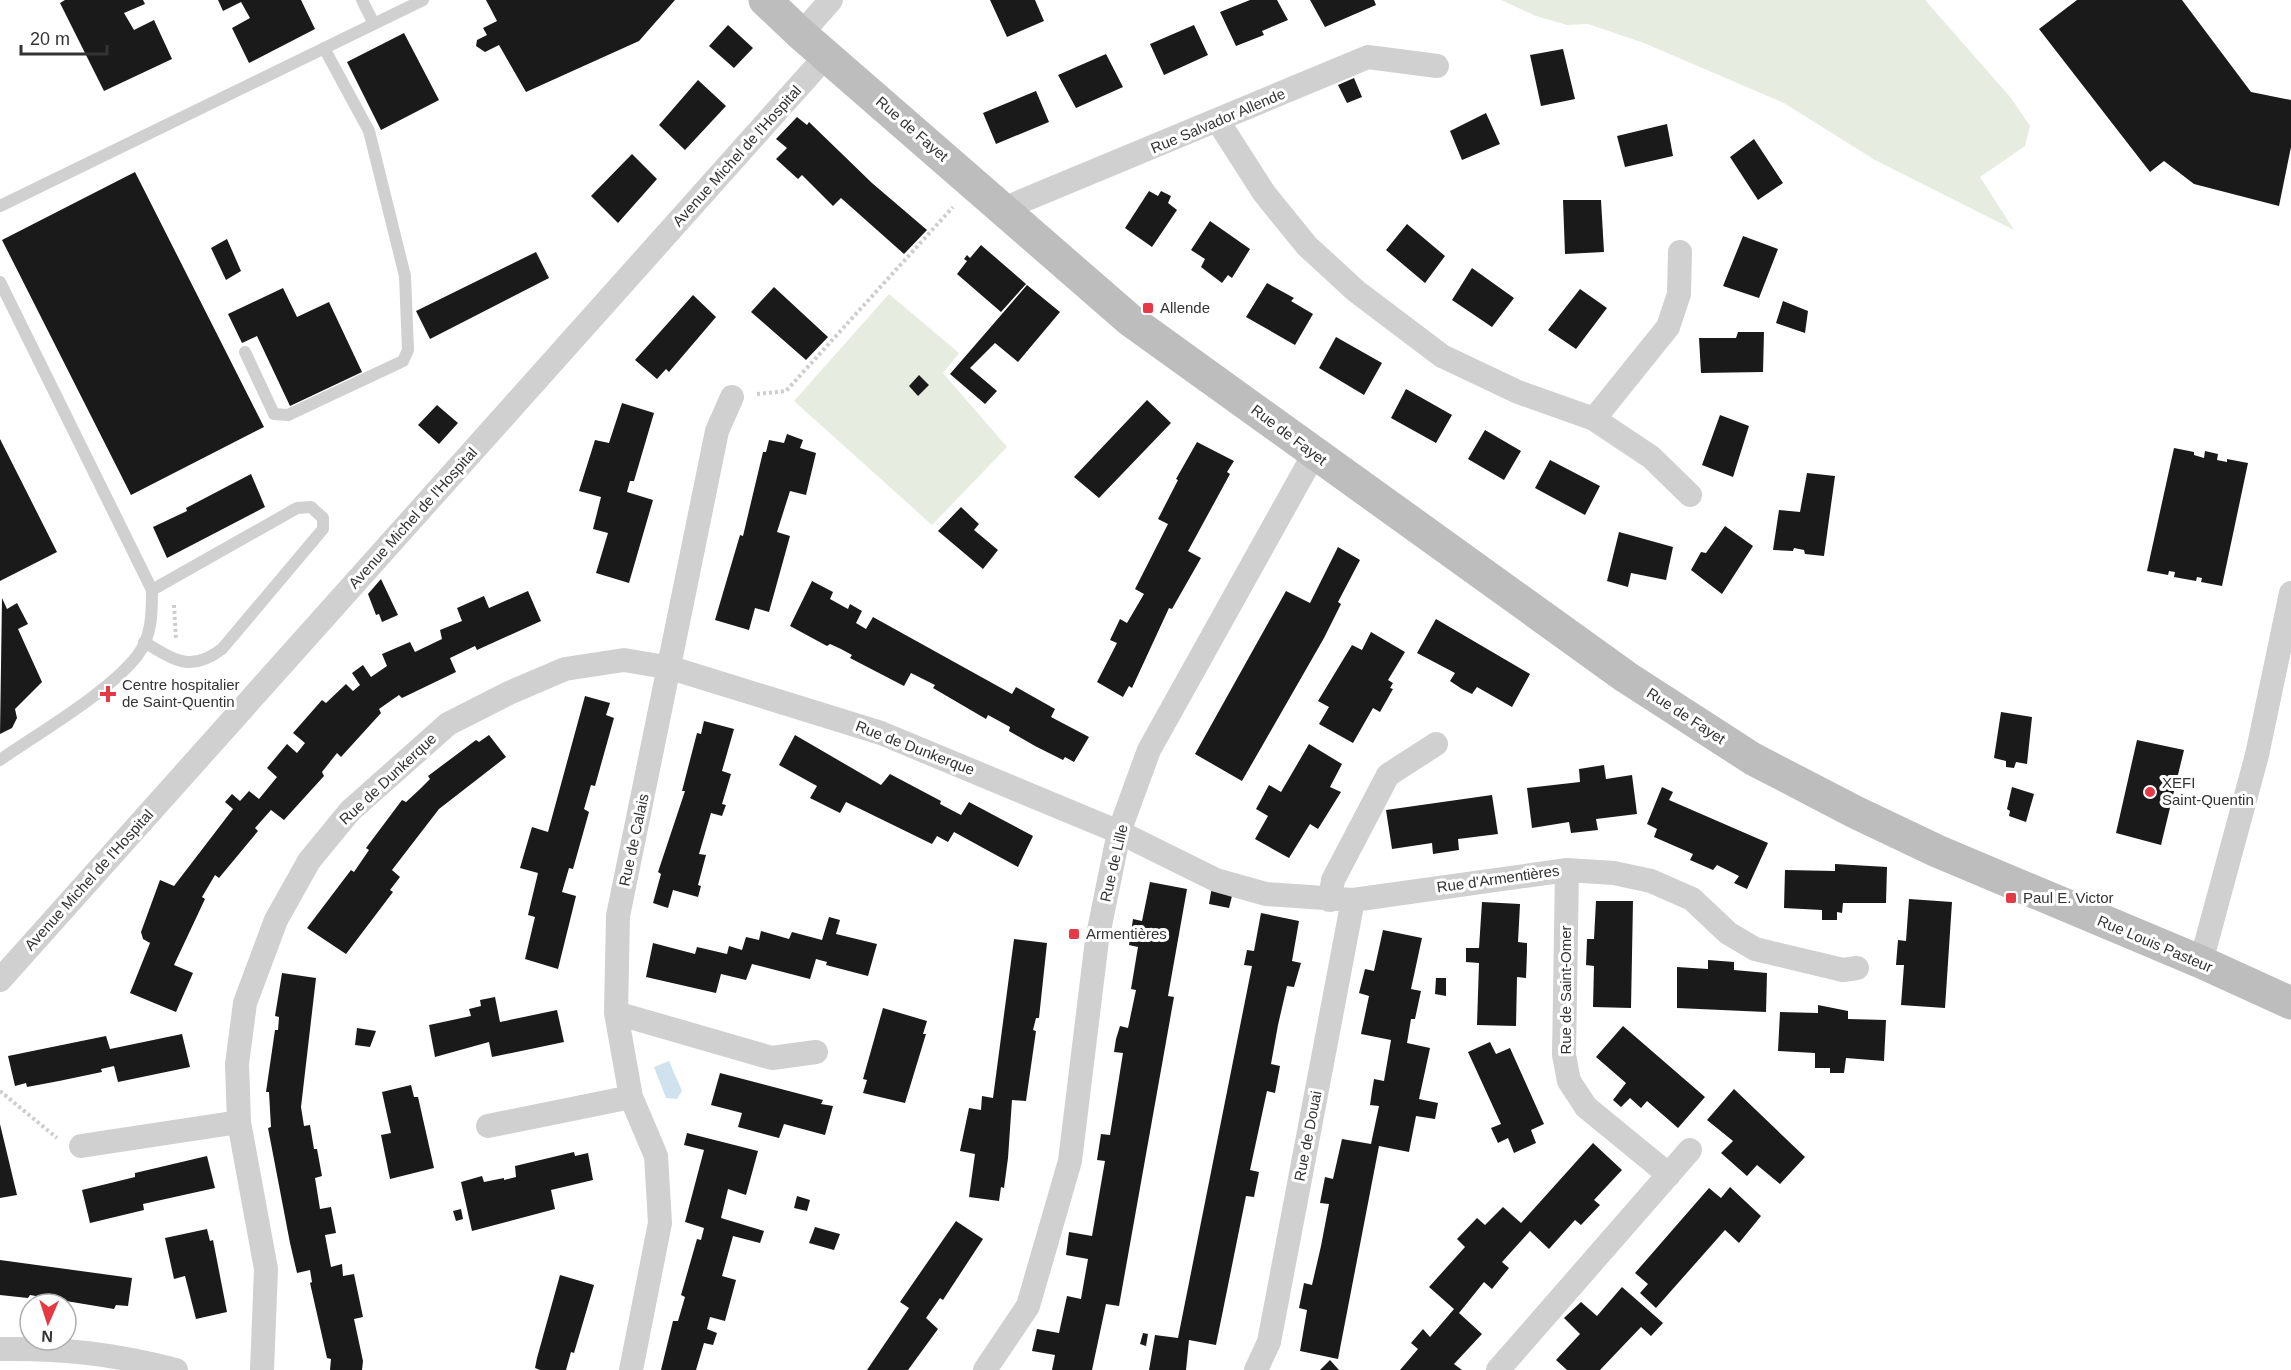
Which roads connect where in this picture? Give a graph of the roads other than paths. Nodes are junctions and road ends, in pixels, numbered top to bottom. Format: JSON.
{"nodes":[{"id":1,"x":362,"y":0,"type":"edge"},
{"id":2,"x":423,"y":0,"type":"edge"},
{"id":3,"x":765,"y":0,"type":"edge"},
{"id":4,"x":831,"y":0,"type":"edge"},
{"id":5,"x":374,"y":24,"type":"junction"},
{"id":6,"x":801,"y":34,"type":"junction"},
{"id":7,"x":324,"y":48,"type":"junction"},
{"id":8,"x":826,"y":56,"type":"junction"},
{"id":9,"x":1437,"y":66,"type":"dead end"},
{"id":10,"x":1218,"y":122,"type":"junction"},
{"id":11,"x":0,"y":206,"type":"edge"},
{"id":12,"x":1003,"y":209,"type":"junction"},
{"id":13,"x":1680,"y":252,"type":"dead end"},
{"id":14,"x":0,"y":282,"type":"edge"},
{"id":15,"x":245,"y":352,"type":"dead end"},
{"id":16,"x":732,"y":397,"type":"road end"},
{"id":17,"x":1594,"y":419,"type":"junction"},
{"id":18,"x":1314,"y":454,"type":"junction"},
{"id":19,"x":1690,"y":495,"type":"dead end"},
{"id":20,"x":152,"y":590,"type":"junction"},
{"id":21,"x":2291,"y":593,"type":"edge"},
{"id":22,"x":144,"y":642,"type":"junction"},
{"id":23,"x":670,"y":668,"type":"junction"},
{"id":24,"x":1436,"y":744,"type":"dead end"},
{"id":25,"x":0,"y":760,"type":"edge"},
{"id":26,"x":1855,"y":812,"type":"joint"},
{"id":27,"x":1119,"y":832,"type":"junction"},
{"id":28,"x":1567,"y":870,"type":"junction"},
{"id":29,"x":1341,"y":900,"type":"junction"},
{"id":30,"x":2201,"y":962,"type":"junction"},
{"id":31,"x":1857,"y":968,"type":"dead end"},
{"id":32,"x":0,"y":980,"type":"edge"},
{"id":33,"x":2291,"y":1003,"type":"edge"},
{"id":34,"x":616,"y":1013,"type":"junction"},
{"id":35,"x":816,"y":1052,"type":"dead end"},
{"id":36,"x":632,"y":1097,"type":"junction"},
{"id":37,"x":239,"y":1122,"type":"junction"},
{"id":38,"x":488,"y":1126,"type":"dead end"},
{"id":39,"x":81,"y":1146,"type":"road end"},
{"id":40,"x":1690,"y":1150,"type":"dead end"},
{"id":41,"x":1669,"y":1175,"type":"junction"},
{"id":42,"x":0,"y":1348,"type":"edge"},
{"id":43,"x":176,"y":1370,"type":"edge"},
{"id":44,"x":262,"y":1370,"type":"edge"},
{"id":45,"x":631,"y":1370,"type":"edge"},
{"id":46,"x":985,"y":1370,"type":"edge"},
{"id":47,"x":1256,"y":1370,"type":"edge"},
{"id":48,"x":1498,"y":1370,"type":"edge"}],
"edges":[{"from":1,"to":5,"type":"lane"},
{"from":2,"to":5,"type":"lane"},
{"from":3,"to":6,"type":"main road","name":"Rue de Fayet"},
{"from":4,"to":6,"type":"street"},
{"from":5,"to":7,"type":"lane"},
{"from":6,"to":8,"type":"main road","name":"Rue de Fayet"},
{"from":7,"to":11,"type":"lane"},
{"from":7,"to":15,"type":"lane"},
{"from":8,"to":12,"type":"main road","name":"Rue de Fayet"},
{"from":8,"to":32,"type":"street","name":"Avenue Michel de l'Hospital"},
{"from":9,"to":10,"type":"street","name":"Rue Salvador Allende"},
{"from":10,"to":12,"type":"street","name":"Rue Salvador Allende"},
{"from":10,"to":17,"type":"street"},
{"from":12,"to":18,"type":"main road","name":"Rue de Fayet"},
{"from":13,"to":17,"type":"street"},
{"from":14,"to":20,"type":"lane"},
{"from":16,"to":23,"type":"street"},
{"from":17,"to":19,"type":"street"},
{"from":18,"to":26,"type":"main road","name":"Rue de Fayet"},
{"from":18,"to":27,"type":"street","name":"Rue de Lille"},
{"from":20,"to":22,"type":"lane"},
{"from":20,"to":22,"type":"lane"},
{"from":21,"to":30,"type":"street"},
{"from":22,"to":25,"type":"lane"},
{"from":23,"to":27,"type":"street","name":"Rue de Dunkerque"},
{"from":23,"to":34,"type":"street","name":"Rue de Calais"},
{"from":23,"to":37,"type":"street","name":"Rue de Dunkerque"},
{"from":24,"to":29,"type":"street"},
{"from":26,"to":30,"type":"main road","name":"Rue Louis Pasteur"},
{"from":27,"to":29,"type":"street","name":"Rue d'Armentières"},
{"from":27,"to":46,"type":"street","name":"Rue de Lille"},
{"from":28,"to":29,"type":"street","name":"Rue d'Armentières"},
{"from":28,"to":31,"type":"street","name":"Rue d'Armentières"},
{"from":28,"to":41,"type":"street","name":"Rue de Saint-Omer"},
{"from":29,"to":47,"type":"street","name":"Rue de Douai"},
{"from":30,"to":33,"type":"main road","name":"Rue Louis Pasteur"},
{"from":34,"to":35,"type":"street"},
{"from":34,"to":36,"type":"street","name":"Rue de Calais"},
{"from":36,"to":38,"type":"street"},
{"from":36,"to":45,"type":"street","name":"Rue de Calais"},
{"from":37,"to":39,"type":"street"},
{"from":37,"to":44,"type":"street","name":"Rue de Dunkerque"},
{"from":40,"to":41,"type":"street"},
{"from":41,"to":48,"type":"street"},
{"from":42,"to":43,"type":"street"}]}
